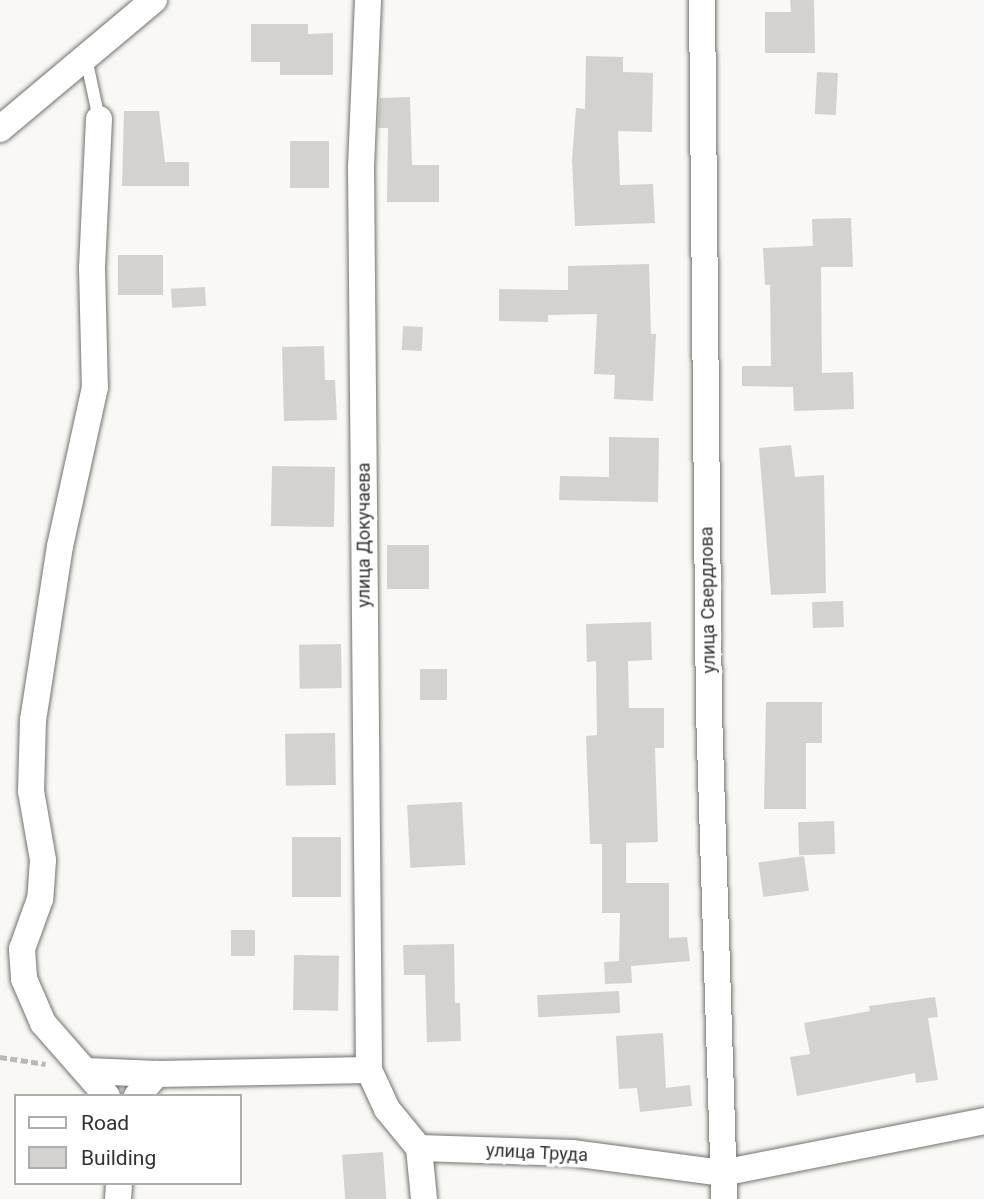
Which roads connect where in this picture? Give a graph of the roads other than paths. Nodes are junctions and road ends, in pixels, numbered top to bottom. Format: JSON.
{"nodes":[{"id":1,"x":154,"y":0,"type":"edge"},
{"id":2,"x":368,"y":0,"type":"edge"},
{"id":3,"x":702,"y":0,"type":"edge"},
{"id":4,"x":86,"y":58,"type":"junction"},
{"id":5,"x":99,"y":119,"type":"joint"},
{"id":6,"x":0,"y":128,"type":"edge"},
{"id":7,"x":369,"y":1070,"type":"junction"},
{"id":8,"x":87,"y":1071,"type":"junction"},
{"id":9,"x":157,"y":1074,"type":"junction"},
{"id":10,"x":105,"y":1094,"type":"edge"},
{"id":11,"x":139,"y":1094,"type":"edge"},
{"id":12,"x":984,"y":1121,"type":"edge"},
{"id":13,"x":419,"y":1148,"type":"junction"},
{"id":14,"x":723,"y":1186,"type":"edge"},
{"id":15,"x":424,"y":1199,"type":"edge"}],
"edges":[{"from":1,"to":4,"type":"street"},
{"from":2,"to":7,"type":"street","name":"улица Докучаева"},
{"from":3,"to":14,"type":"street","name":"улица Свердлова"},
{"from":4,"to":5,"type":"lane"},
{"from":4,"to":6,"type":"street"},
{"from":5,"to":8,"type":"street"},
{"from":7,"to":9,"type":"street"},
{"from":7,"to":13,"type":"street"},
{"from":8,"to":9,"type":"street"},
{"from":8,"to":10,"type":"street"},
{"from":9,"to":11,"type":"street"},
{"from":12,"to":14,"type":"street","name":"улица Труда"},
{"from":13,"to":14,"type":"street","name":"улица Труда"},
{"from":13,"to":15,"type":"street"}]}
